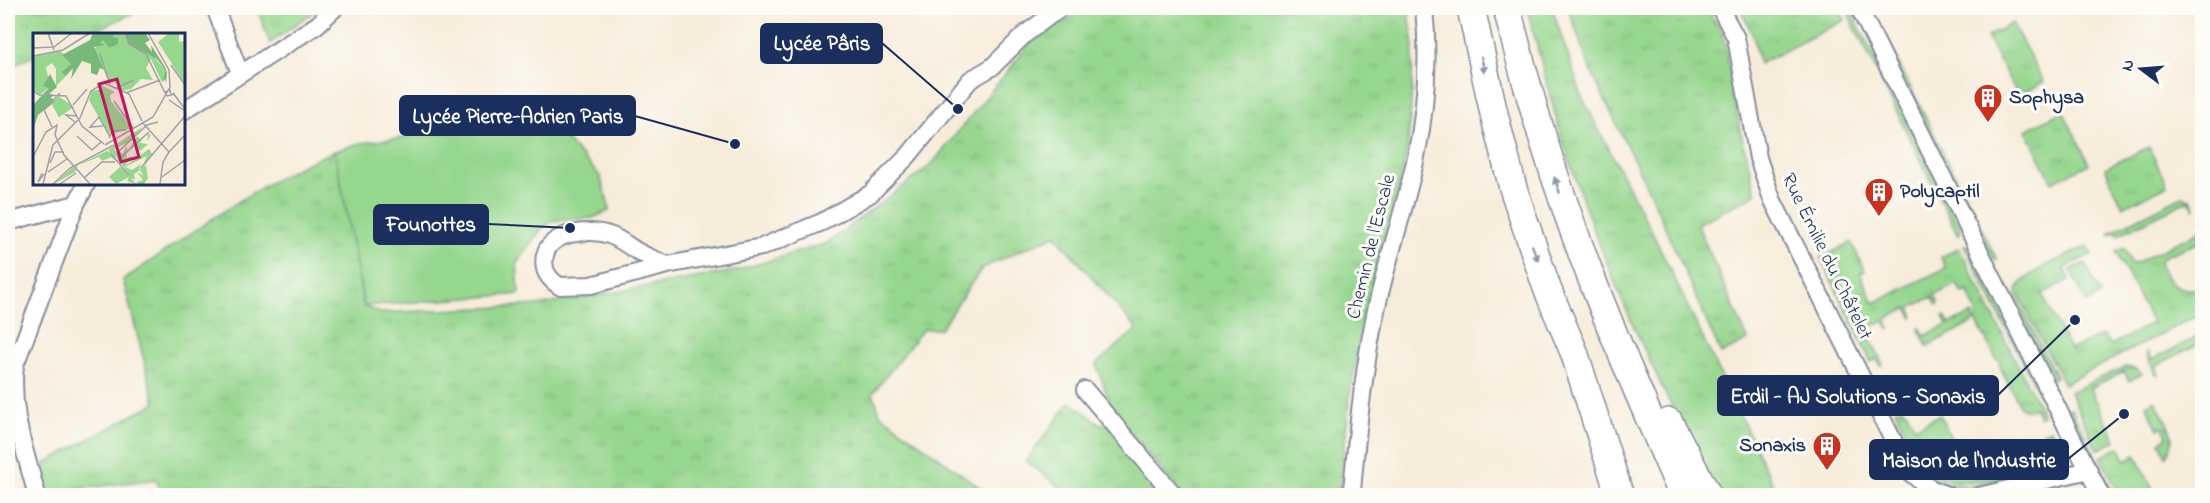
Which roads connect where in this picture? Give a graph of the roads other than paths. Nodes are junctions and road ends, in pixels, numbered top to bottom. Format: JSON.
{"nodes":[{"id":1,"x":215,"y":8,"type":"edge"},
{"id":2,"x":335,"y":8,"type":"edge"},
{"id":3,"x":1060,"y":8,"type":"edge"},
{"id":4,"x":1424,"y":8,"type":"edge"},
{"id":5,"x":1471,"y":8,"type":"edge"},
{"id":6,"x":1507,"y":8,"type":"edge"},
{"id":7,"x":1720,"y":8,"type":"edge"},
{"id":8,"x":1859,"y":8,"type":"edge"},
{"id":9,"x":240,"y":73,"type":"junction"},
{"id":10,"x":184,"y":110,"type":"edge"},
{"id":11,"x":86,"y":184,"type":"edge"},
{"id":12,"x":76,"y":204,"type":"junction"},
{"id":13,"x":8,"y":222,"type":"edge"},
{"id":14,"x":667,"y":265,"type":"junction"},
{"id":15,"x":1591,"y":279,"type":"junction"},
{"id":16,"x":1577,"y":359,"type":"junction"},
{"id":17,"x":11,"y":365,"type":"edge"},
{"id":18,"x":1085,"y":390,"type":"dead end"},
{"id":19,"x":2088,"y":470,"type":"junction"},
{"id":20,"x":37,"y":495,"type":"edge"},
{"id":21,"x":1175,"y":495,"type":"edge"},
{"id":22,"x":1353,"y":495,"type":"edge"},
{"id":23,"x":1620,"y":495,"type":"edge"},
{"id":24,"x":1636,"y":495,"type":"edge"},
{"id":25,"x":1683,"y":495,"type":"edge"},
{"id":26,"x":1707,"y":495,"type":"edge"},
{"id":27,"x":1948,"y":495,"type":"edge"},
{"id":28,"x":1979,"y":495,"type":"edge"},
{"id":29,"x":2101,"y":495,"type":"edge"}],
"edges":[{"from":1,"to":9,"type":"street"},
{"from":2,"to":9,"type":"street"},
{"from":3,"to":14,"type":"street"},
{"from":4,"to":22,"type":"street","name":"Chemin de l'Escale"},
{"from":5,"to":16,"type":"highway","one_way":true},
{"from":15,"to":6,"type":"highway","one_way":true},
{"from":7,"to":27,"type":"street","name":"Rue Émilie du Châtelet"},
{"from":8,"to":19,"type":"street"},
{"from":9,"to":10,"type":"street"},
{"from":11,"to":12,"type":"street"},
{"from":12,"to":13,"type":"street"},
{"from":12,"to":17,"type":"street"},
{"from":14,"to":14,"type":"street"},
{"from":15,"to":25,"type":"highway"},
{"from":15,"to":26,"type":"highway"},
{"from":16,"to":23,"type":"highway"},
{"from":16,"to":24,"type":"highway"},
{"from":17,"to":20,"type":"street"},
{"from":18,"to":21,"type":"street"},
{"from":19,"to":28,"type":"street"},
{"from":19,"to":29,"type":"street"}]}
